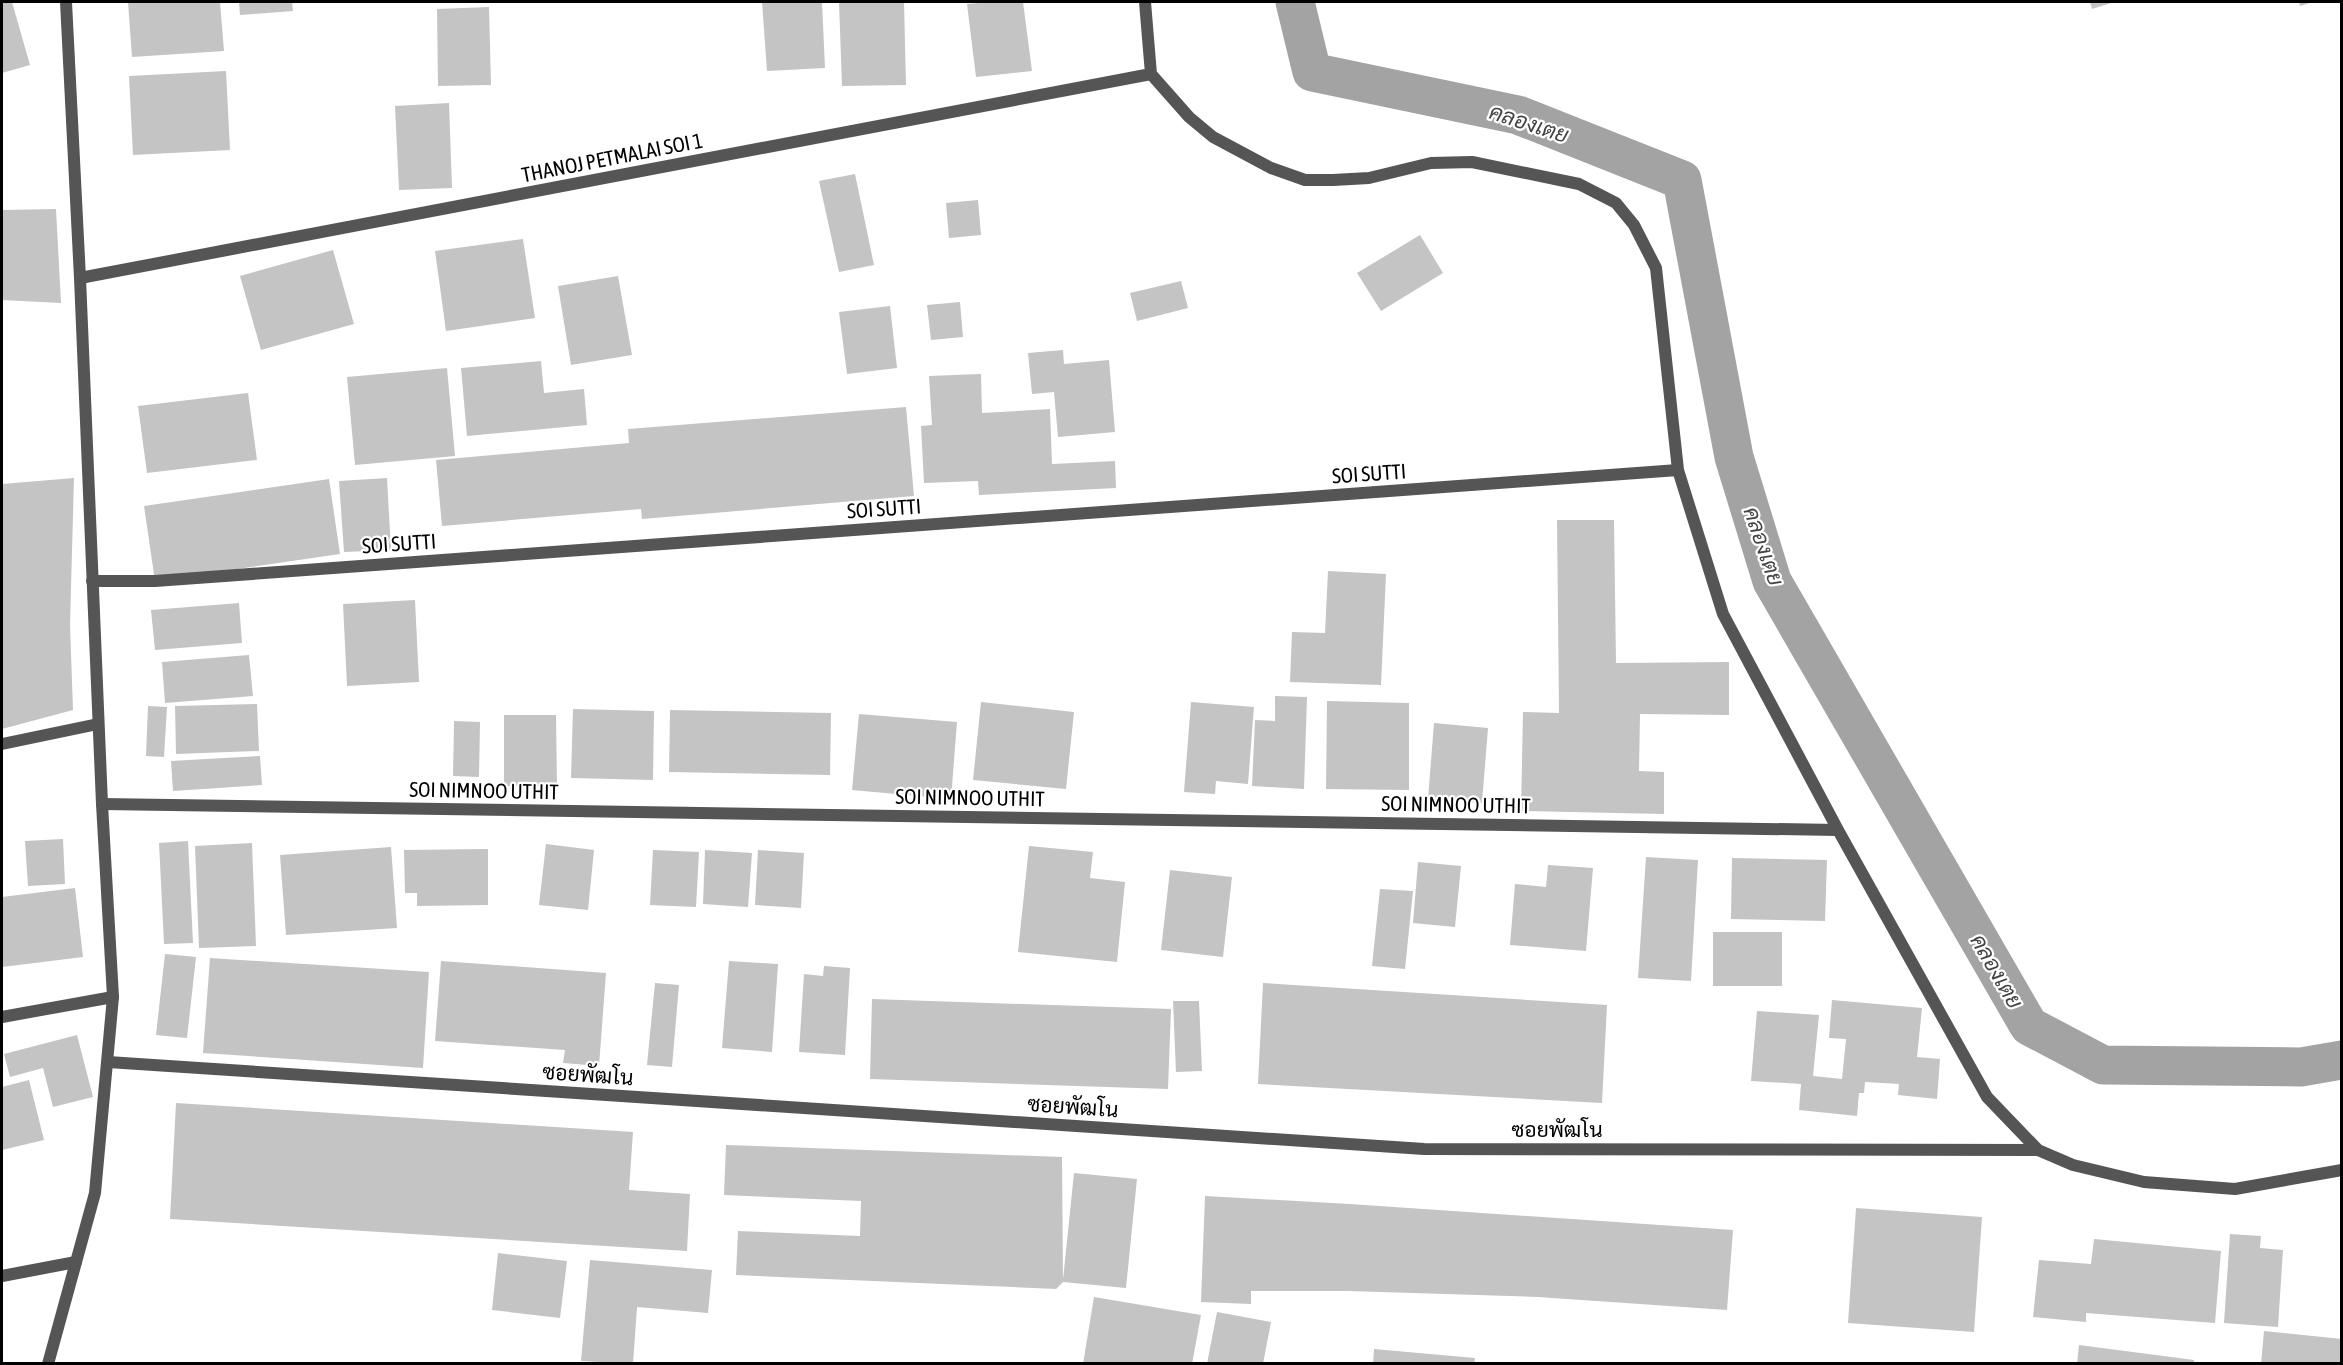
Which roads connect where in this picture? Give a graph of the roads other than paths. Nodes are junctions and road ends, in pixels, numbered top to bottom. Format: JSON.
{"nodes":[{"id":1,"x":66,"y":2,"type":"edge"},
{"id":2,"x":1145,"y":2,"type":"edge"},
{"id":3,"x":1151,"y":74,"type":"junction"},
{"id":4,"x":80,"y":278,"type":"junction"},
{"id":5,"x":1678,"y":470,"type":"junction"},
{"id":6,"x":93,"y":581,"type":"junction"},
{"id":7,"x":98,"y":724,"type":"junction"},
{"id":8,"x":2,"y":744,"type":"edge"},
{"id":9,"x":102,"y":804,"type":"junction"},
{"id":10,"x":1838,"y":830,"type":"junction"},
{"id":11,"x":112,"y":997,"type":"junction"},
{"id":12,"x":2,"y":1017,"type":"edge"},
{"id":13,"x":108,"y":1062,"type":"junction"},
{"id":14,"x":2038,"y":1150,"type":"junction"},
{"id":15,"x":2342,"y":1170,"type":"edge"},
{"id":16,"x":76,"y":1262,"type":"junction"},
{"id":17,"x":2,"y":1276,"type":"edge"},
{"id":18,"x":48,"y":1364,"type":"edge"}],
"edges":[{"from":1,"to":4,"type":"street"},
{"from":2,"to":3,"type":"street"},
{"from":3,"to":4,"type":"street","name":"THANOJ PETMALAI SOI 1"},
{"from":3,"to":5,"type":"street"},
{"from":4,"to":6,"type":"street"},
{"from":5,"to":6,"type":"street","name":"SOI SUTTI"},
{"from":5,"to":10,"type":"street"},
{"from":6,"to":7,"type":"street"},
{"from":7,"to":8,"type":"street"},
{"from":7,"to":9,"type":"street"},
{"from":9,"to":10,"type":"street","name":"SOI NIMNOO UTHIT"},
{"from":9,"to":11,"type":"street"},
{"from":10,"to":14,"type":"street"},
{"from":11,"to":12,"type":"street"},
{"from":11,"to":13,"type":"street"},
{"from":13,"to":14,"type":"street","name":"ซอยพัฒโน"},
{"from":13,"to":16,"type":"street"},
{"from":14,"to":15,"type":"street"},
{"from":16,"to":17,"type":"street"},
{"from":16,"to":18,"type":"street"}]}
